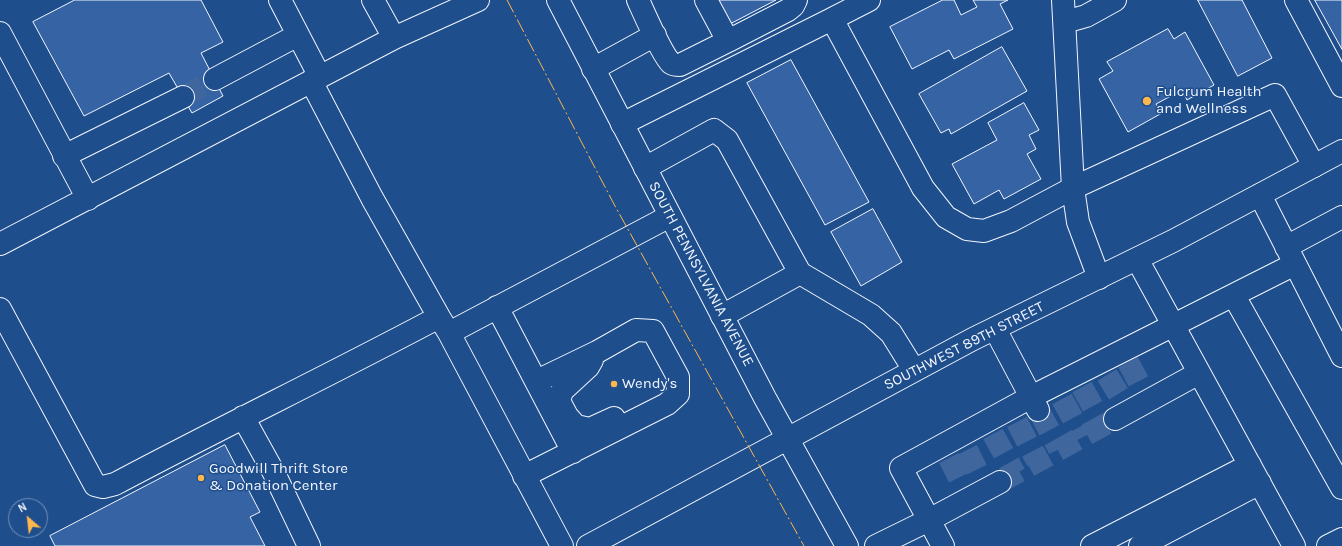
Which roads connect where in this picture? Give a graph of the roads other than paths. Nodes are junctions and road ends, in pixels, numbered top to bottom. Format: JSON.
{"nodes":[{"id":1,"x":280,"y":0,"type":"edge"},
{"id":2,"x":373,"y":0,"type":"edge"},
{"id":3,"x":478,"y":0,"type":"edge"},
{"id":4,"x":558,"y":0,"type":"edge"},
{"id":5,"x":638,"y":0,"type":"edge"},
{"id":6,"x":706,"y":0,"type":"edge"},
{"id":7,"x":796,"y":0,"type":"edge"},
{"id":8,"x":869,"y":0,"type":"edge"},
{"id":9,"x":1063,"y":0,"type":"edge"},
{"id":10,"x":1115,"y":0,"type":"edge"},
{"id":11,"x":1296,"y":0,"type":"edge"},
{"id":12,"x":832,"y":19,"type":"junction"},
{"id":13,"x":1065,"y":22,"type":"junction"},
{"id":14,"x":0,"y":33,"type":"edge"},
{"id":15,"x":298,"y":35,"type":"junction"},
{"id":16,"x":655,"y":35,"type":"junction"},
{"id":17,"x":394,"y":38,"type":"junction"},
{"id":18,"x":728,"y":41,"type":"junction"},
{"id":19,"x":593,"y":69,"type":"junction"},
{"id":20,"x":215,"y":79,"type":"tunnel mouth"},
{"id":21,"x":316,"y":79,"type":"junction"},
{"id":22,"x":1342,"y":86,"type":"edge"},
{"id":23,"x":182,"y":97,"type":"tunnel mouth"},
{"id":24,"x":622,"y":124,"type":"junction"},
{"id":25,"x":1342,"y":151,"type":"edge"},
{"id":26,"x":64,"y":156,"type":"junction"},
{"id":27,"x":1314,"y":166,"type":"junction"},
{"id":28,"x":645,"y":168,"type":"junction"},
{"id":29,"x":1073,"y":188,"type":"junction"},
{"id":30,"x":1260,"y":195,"type":"junction"},
{"id":31,"x":88,"y":199,"type":"junction"},
{"id":32,"x":670,"y":216,"type":"junction"},
{"id":33,"x":1342,"y":217,"type":"edge"},
{"id":34,"x":0,"y":244,"type":"edge"},
{"id":35,"x":1291,"y":256,"type":"junction"},
{"id":36,"x":1137,"y":259,"type":"junction"},
{"id":37,"x":800,"y":273,"type":"junction"},
{"id":38,"x":1098,"y":278,"type":"junction"},
{"id":39,"x":1234,"y":296,"type":"junction"},
{"id":40,"x":497,"y":307,"type":"junction"},
{"id":41,"x":0,"y":309,"type":"edge"},
{"id":42,"x":722,"y":316,"type":"junction"},
{"id":43,"x":444,"y":325,"type":"junction"},
{"id":44,"x":1174,"y":325,"type":"junction"},
{"id":45,"x":995,"y":329,"type":"junction"},
{"id":46,"x":1341,"y":350,"type":"edge"},
{"id":47,"x":597,"y":352,"type":"junction"},
{"id":48,"x":914,"y":370,"type":"junction"},
{"id":49,"x":1199,"y":373,"type":"junction"},
{"id":50,"x":537,"y":381,"type":"junction"},
{"id":51,"x":667,"y":404,"type":"junction"},
{"id":52,"x":1035,"y":404,"type":"junction"},
{"id":53,"x":243,"y":417,"type":"junction"},
{"id":54,"x":1115,"y":419,"type":"tunnel mouth"},
{"id":55,"x":788,"y":439,"type":"junction"},
{"id":56,"x":573,"y":452,"type":"junction"},
{"id":57,"x":1255,"y":474,"type":"junction"},
{"id":58,"x":524,"y":476,"type":"junction"},
{"id":59,"x":980,"y":487,"type":"tunnel mouth"},
{"id":60,"x":1342,"y":488,"type":"edge"},
{"id":61,"x":929,"y":520,"type":"junction"},
{"id":62,"x":1342,"y":538,"type":"edge"},
{"id":63,"x":309,"y":546,"type":"edge"},
{"id":64,"x":562,"y":546,"type":"edge"},
{"id":65,"x":588,"y":546,"type":"edge"},
{"id":66,"x":847,"y":546,"type":"edge"},
{"id":67,"x":876,"y":546,"type":"edge"},
{"id":68,"x":943,"y":546,"type":"edge"},
{"id":69,"x":1092,"y":546,"type":"edge"},
{"id":70,"x":1140,"y":546,"type":"edge"},
{"id":71,"x":1294,"y":546,"type":"edge"},
{"id":72,"x":1328,"y":546,"type":"edge"}],
"edges":[{"from":1,"to":15,"type":"main road"},
{"from":2,"to":17,"type":"main road"},
{"from":3,"to":17,"type":"main road"},
{"from":4,"to":19,"type":"main road","name":"SOUTH PENNSYLVANIA AVENUE"},
{"from":5,"to":16,"type":"main road"},
{"from":6,"to":18,"type":"main road"},
{"from":7,"to":18,"type":"main road"},
{"from":8,"to":12,"type":"main road"},
{"from":9,"to":13,"type":"main road"},
{"from":10,"to":13,"type":"main road"},
{"from":11,"to":22,"type":"main road"},
{"from":12,"to":24,"type":"main road"},
{"from":12,"to":29,"type":"main road"},
{"from":13,"to":29,"type":"main road"},
{"from":14,"to":26,"type":"main road"},
{"from":15,"to":20,"type":"main road"},
{"from":15,"to":21,"type":"main road"},
{"from":16,"to":18,"type":"main road"},
{"from":16,"to":19,"type":"main road"},
{"from":17,"to":21,"type":"main road"},
{"from":19,"to":24,"type":"main road","name":"SOUTH PENNSYLVANIA AVENUE"},
{"from":21,"to":31,"type":"main road"},
{"from":21,"to":43,"type":"main road"},
{"from":23,"to":26,"type":"main road"},
{"from":24,"to":28,"type":"main road","name":"SOUTH PENNSYLVANIA AVENUE"},
{"from":25,"to":27,"type":"main road","name":"SOUTHWEST 89TH STREET"},
{"from":26,"to":31,"type":"main road"},
{"from":27,"to":29,"type":"main road"},
{"from":27,"to":30,"type":"main road","name":"SOUTHWEST 89TH STREET"},
{"from":28,"to":32,"type":"main road","name":"SOUTH PENNSYLVANIA AVENUE"},
{"from":28,"to":37,"type":"main road"},
{"from":29,"to":38,"type":"main road"},
{"from":30,"to":35,"type":"main road"},
{"from":30,"to":36,"type":"main road","name":"SOUTHWEST 89TH STREET"},
{"from":31,"to":34,"type":"main road"},
{"from":32,"to":40,"type":"main road"},
{"from":32,"to":42,"type":"main road","name":"SOUTH PENNSYLVANIA AVENUE"},
{"from":33,"to":35,"type":"main road"},
{"from":35,"to":39,"type":"main road"},
{"from":35,"to":46,"type":"main road"},
{"from":36,"to":38,"type":"main road","name":"SOUTHWEST 89TH STREET"},
{"from":36,"to":44,"type":"main road"},
{"from":37,"to":42,"type":"main road"},
{"from":37,"to":48,"type":"main road"},
{"from":38,"to":45,"type":"main road","name":"SOUTHWEST 89TH STREET"},
{"from":39,"to":44,"type":"main road"},
{"from":39,"to":60,"type":"main road"},
{"from":40,"to":43,"type":"main road"},
{"from":40,"to":50,"type":"main road"},
{"from":41,"to":53,"type":"main road"},
{"from":42,"to":55,"type":"main road","name":"SOUTH PENNSYLVANIA AVENUE"},
{"from":43,"to":53,"type":"main road"},
{"from":43,"to":58,"type":"main road"},
{"from":44,"to":49,"type":"main road"},
{"from":44,"to":52,"type":"main road"},
{"from":45,"to":48,"type":"main road","name":"SOUTHWEST 89TH STREET"},
{"from":45,"to":52,"type":"main road"},
{"from":47,"to":50,"type":"main road"},
{"from":47,"to":51,"type":"main road"},
{"from":47,"to":51,"type":"main road"},
{"from":48,"to":55,"type":"main road","name":"SOUTHWEST 89TH STREET"},
{"from":49,"to":54,"type":"main road"},
{"from":49,"to":57,"type":"main road"},
{"from":50,"to":56,"type":"main road"},
{"from":51,"to":56,"type":"main road"},
{"from":52,"to":61,"type":"main road"},
{"from":53,"to":63,"type":"main road"},
{"from":55,"to":65,"type":"main road","name":"SOUTHWEST 89TH STREET"},
{"from":55,"to":66,"type":"main road","name":"SOUTH PENNSYLVANIA AVENUE"},
{"from":56,"to":58,"type":"main road"},
{"from":57,"to":69,"type":"main road"},
{"from":57,"to":70,"type":"main road"},
{"from":57,"to":71,"type":"main road"},
{"from":58,"to":64,"type":"main road"},
{"from":59,"to":61,"type":"main road"},
{"from":61,"to":67,"type":"main road"},
{"from":61,"to":68,"type":"main road"},
{"from":62,"to":72,"type":"main road"}]}
